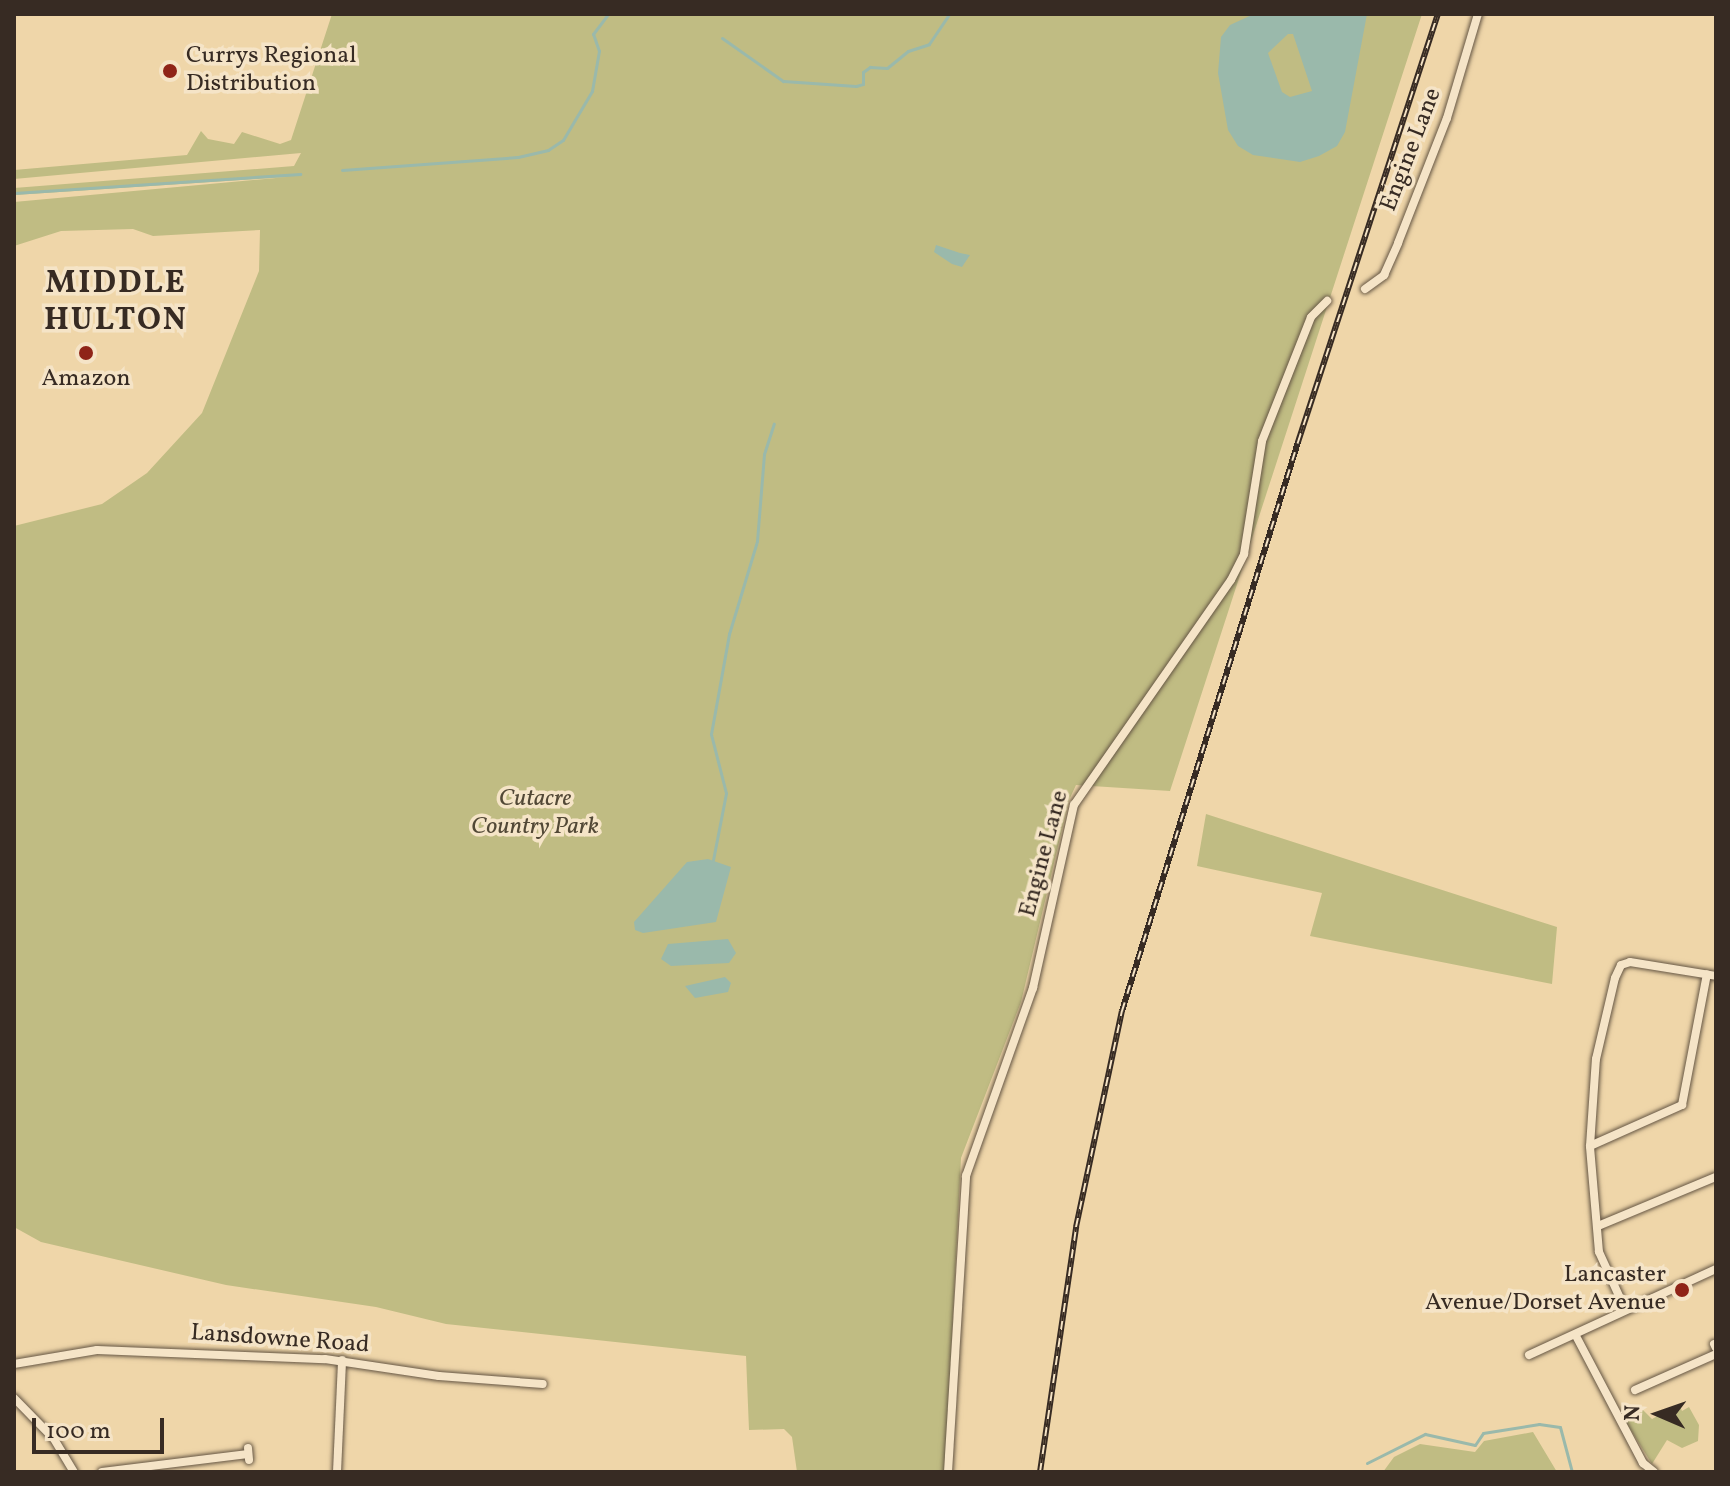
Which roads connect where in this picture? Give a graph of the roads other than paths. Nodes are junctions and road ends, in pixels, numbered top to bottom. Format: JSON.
{"nodes":[{"id":1,"x":1478,"y":14,"type":"edge"},
{"id":2,"x":1365,"y":289,"type":"dead end"},
{"id":3,"x":1327,"y":301,"type":"dead end"},
{"id":4,"x":1711,"y":975,"type":"edge"},
{"id":5,"x":1590,"y":1146,"type":"junction"},
{"id":6,"x":1716,"y":1177,"type":"edge"},
{"id":7,"x":1598,"y":1226,"type":"junction"},
{"id":8,"x":1716,"y":1269,"type":"edge"},
{"id":9,"x":1625,"y":1309,"type":"junction"},
{"id":10,"x":1576,"y":1336,"type":"junction"},
{"id":11,"x":1715,"y":1349,"type":"edge"},
{"id":12,"x":1529,"y":1355,"type":"dead end"},
{"id":13,"x":342,"y":1360,"type":"junction"},
{"id":14,"x":14,"y":1364,"type":"edge"},
{"id":15,"x":543,"y":1384,"type":"dead end"},
{"id":16,"x":1635,"y":1390,"type":"dead end"},
{"id":17,"x":14,"y":1398,"type":"edge"},
{"id":18,"x":248,"y":1454,"type":"dead end"},
{"id":19,"x":74,"y":1472,"type":"edge"},
{"id":20,"x":102,"y":1472,"type":"edge"},
{"id":21,"x":337,"y":1472,"type":"edge"},
{"id":22,"x":948,"y":1472,"type":"edge"},
{"id":23,"x":1654,"y":1472,"type":"edge"}],
"edges":[{"from":1,"to":2,"type":"street","name":"Engine Lane"},
{"from":3,"to":22,"type":"street","name":"Engine Lane"},
{"from":4,"to":5,"type":"street"},
{"from":4,"to":5,"type":"street"},
{"from":5,"to":7,"type":"street"},
{"from":6,"to":7,"type":"street"},
{"from":7,"to":9,"type":"street"},
{"from":8,"to":9,"type":"street"},
{"from":9,"to":10,"type":"street"},
{"from":10,"to":12,"type":"street"},
{"from":10,"to":23,"type":"street"},
{"from":11,"to":16,"type":"street"},
{"from":13,"to":14,"type":"street","name":"Lansdowne Road"},
{"from":13,"to":15,"type":"street","name":"Lansdowne Road"},
{"from":13,"to":21,"type":"street"},
{"from":17,"to":19,"type":"street"},
{"from":18,"to":20,"type":"street"}]}
